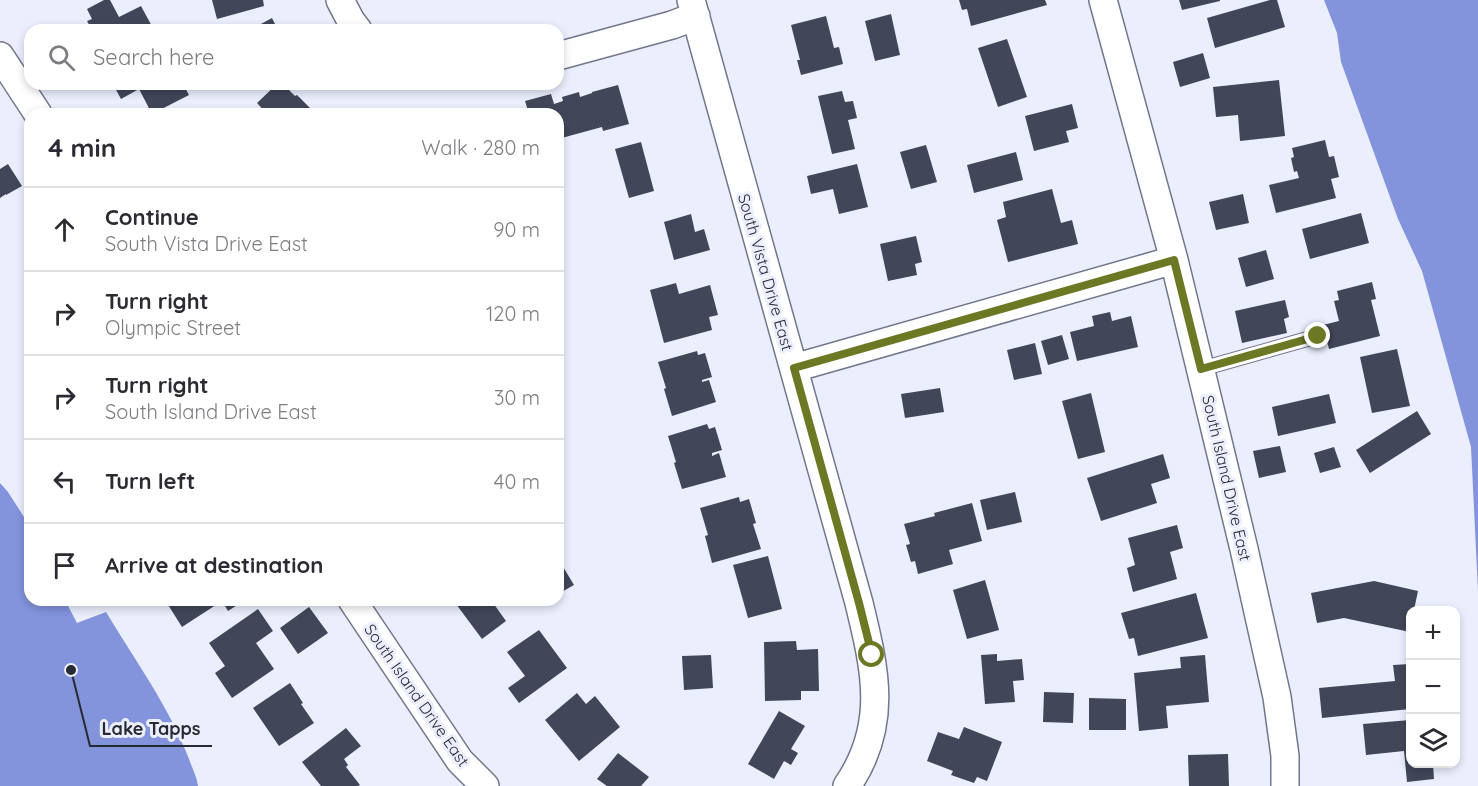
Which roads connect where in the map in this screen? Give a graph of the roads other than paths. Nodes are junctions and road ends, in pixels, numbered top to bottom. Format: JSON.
{"nodes":[{"id":1,"x":340,"y":0,"type":"edge"},
{"id":2,"x":1103,"y":0,"type":"edge"},
{"id":3,"x":693,"y":8,"type":"edge"},
{"id":4,"x":353,"y":24,"type":"edge"},
{"id":5,"x":564,"y":54,"type":"edge"},
{"id":6,"x":0,"y":56,"type":"edge"},
{"id":7,"x":34,"y":108,"type":"edge"},
{"id":8,"x":1174,"y":260,"type":"junction"},
{"id":9,"x":1318,"y":336,"type":"dead end"},
{"id":10,"x":794,"y":368,"type":"junction"},
{"id":11,"x":1201,"y":369,"type":"junction"},
{"id":12,"x":356,"y":606,"type":"edge"},
{"id":13,"x":485,"y":786,"type":"edge"},
{"id":14,"x":847,"y":786,"type":"edge"},
{"id":15,"x":1286,"y":786,"type":"edge"}],
"edges":[{"from":1,"to":4,"type":"street"},
{"from":2,"to":8,"type":"street","name":"South Island Drive East"},
{"from":3,"to":5,"type":"street"},
{"from":3,"to":10,"type":"street","name":"South Vista Drive East"},
{"from":6,"to":7,"type":"street"},
{"from":8,"to":10,"type":"street"},
{"from":8,"to":11,"type":"street","name":"South Island Drive East"},
{"from":9,"to":11,"type":"lane"},
{"from":10,"to":14,"type":"street","name":"South Vista Drive East"},
{"from":11,"to":15,"type":"street","name":"South Island Drive East"},
{"from":12,"to":13,"type":"street","name":"South Island Drive East"}]}
